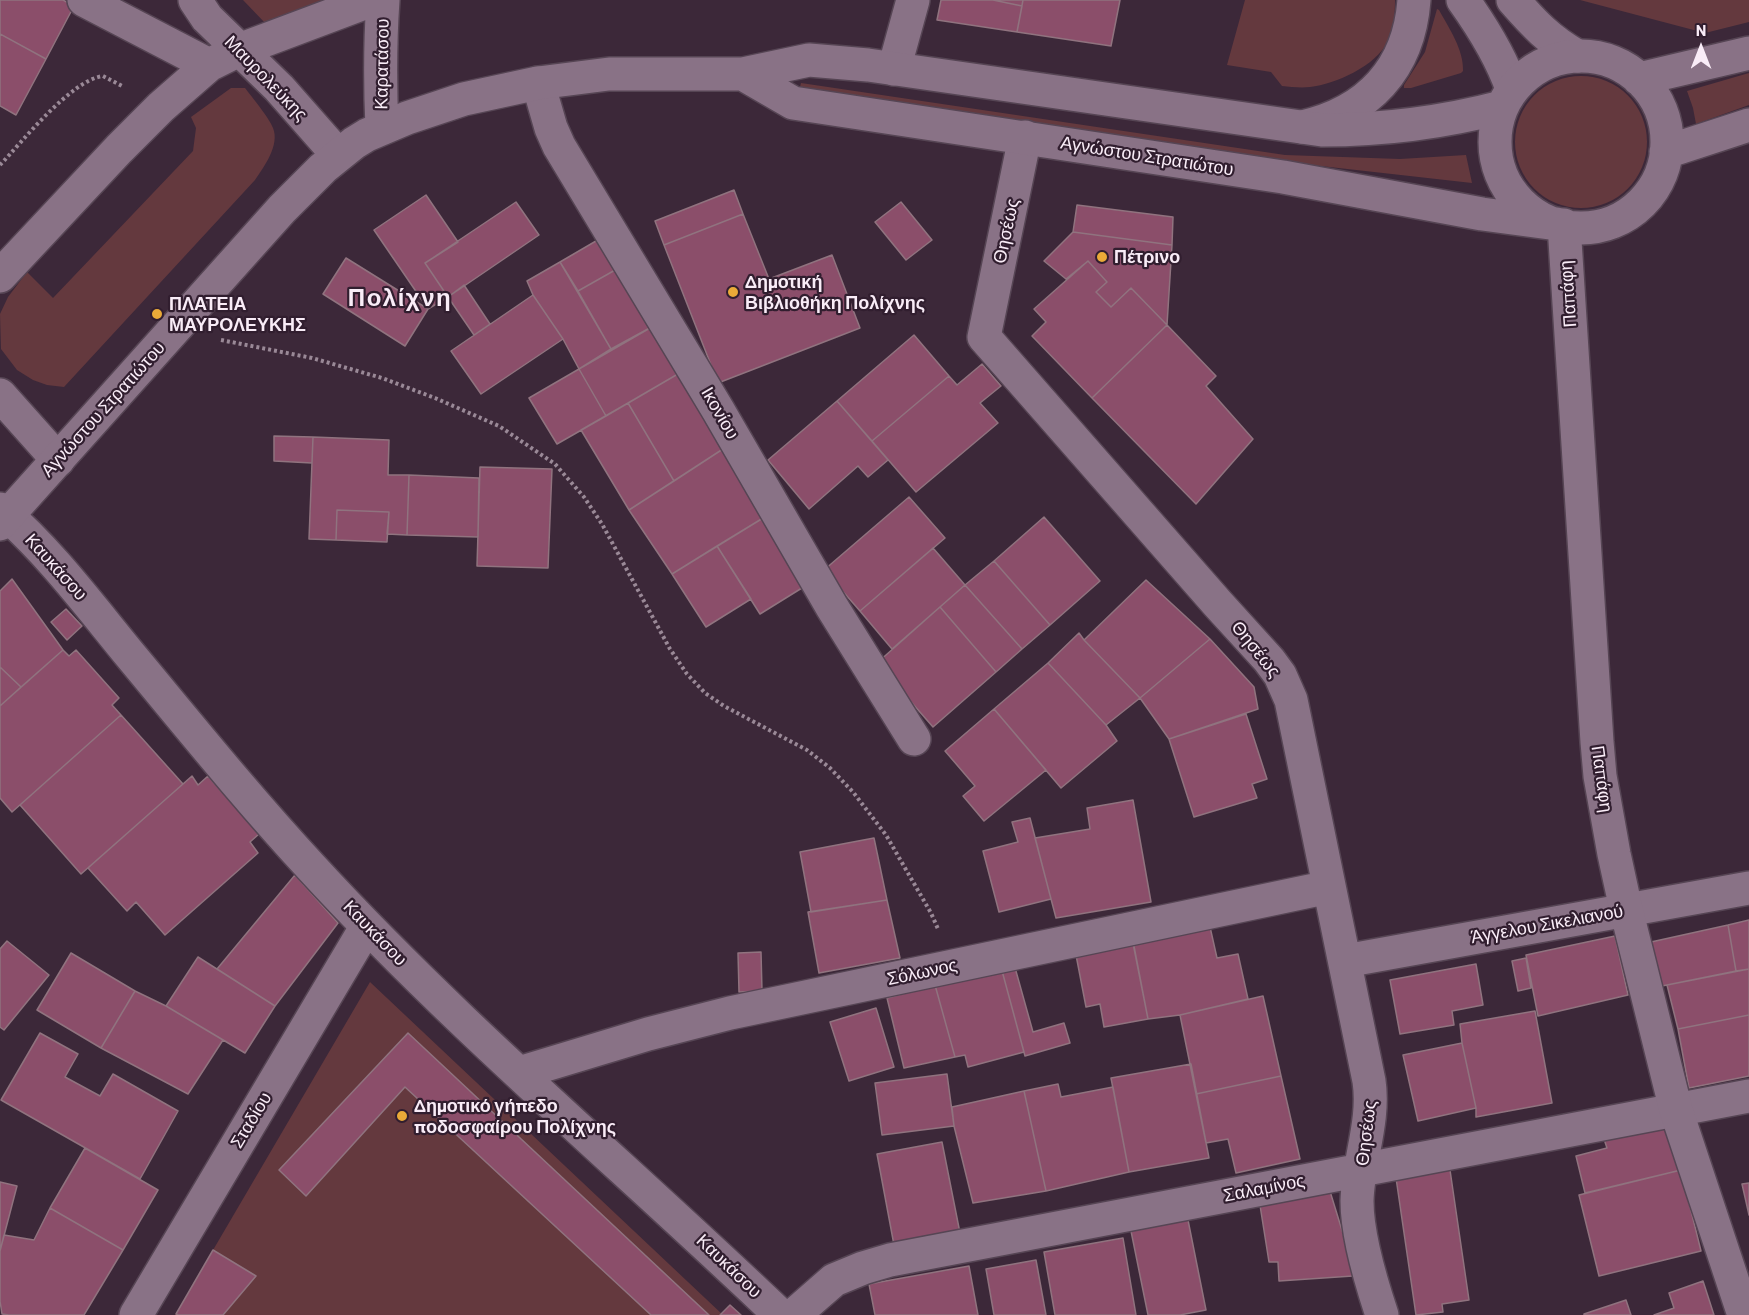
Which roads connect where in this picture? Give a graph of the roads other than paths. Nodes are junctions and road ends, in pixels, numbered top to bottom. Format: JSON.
{"nodes":[{"id":1,"x":84,"y":0,"type":"edge"},
{"id":2,"x":195,"y":0,"type":"edge"},
{"id":3,"x":372,"y":0,"type":"edge"},
{"id":4,"x":383,"y":0,"type":"edge"},
{"id":5,"x":914,"y":0,"type":"edge"},
{"id":6,"x":1414,"y":0,"type":"edge"},
{"id":7,"x":1463,"y":0,"type":"edge"},
{"id":8,"x":1513,"y":0,"type":"edge"},
{"id":9,"x":239,"y":50,"type":"junction"},
{"id":10,"x":1749,"y":53,"type":"edge"},
{"id":11,"x":1577,"y":56,"type":"junction"},
{"id":12,"x":209,"y":65,"type":"junction"},
{"id":13,"x":894,"y":69,"type":"junction"},
{"id":14,"x":742,"y":74,"type":"junction"},
{"id":15,"x":1639,"y":79,"type":"junction"},
{"id":16,"x":538,"y":83,"type":"junction"},
{"id":17,"x":1507,"y":98,"type":"junction"},
{"id":18,"x":1749,"y":125,"type":"edge"},
{"id":19,"x":382,"y":128,"type":"junction"},
{"id":20,"x":1301,"y":128,"type":"junction"},
{"id":21,"x":1025,"y":137,"type":"junction"},
{"id":22,"x":1666,"y":152,"type":"junction"},
{"id":23,"x":338,"y":155,"type":"junction"},
{"id":24,"x":1560,"y":224,"type":"junction"},
{"id":25,"x":0,"y":276,"type":"edge"},
{"id":26,"x":0,"y":395,"type":"edge"},
{"id":27,"x":58,"y":460,"type":"junction"},
{"id":28,"x":3,"y":516,"type":"edge"},
{"id":29,"x":914,"y":739,"type":"dead end"},
{"id":30,"x":1329,"y":887,"type":"junction"},
{"id":31,"x":1749,"y":888,"type":"edge"},
{"id":32,"x":1626,"y":909,"type":"junction"},
{"id":33,"x":367,"y":926,"type":"junction"},
{"id":34,"x":1345,"y":961,"type":"junction"},
{"id":35,"x":519,"y":1073,"type":"junction"},
{"id":36,"x":1749,"y":1096,"type":"edge"},
{"id":37,"x":1676,"y":1110,"type":"junction"},
{"id":38,"x":1361,"y":1169,"type":"junction"},
{"id":39,"x":1745,"y":1308,"type":"edge"},
{"id":40,"x":136,"y":1315,"type":"edge"},
{"id":41,"x":780,"y":1315,"type":"edge"},
{"id":42,"x":794,"y":1315,"type":"edge"},
{"id":43,"x":1382,"y":1315,"type":"edge"}],
"edges":[{"from":1,"to":12,"type":"street"},
{"from":2,"to":9,"type":"street","name":"Μαυρολεύκης"},
{"from":3,"to":9,"type":"street"},
{"from":4,"to":19,"type":"street","name":"Καρατάσου"},
{"from":5,"to":13,"type":"street"},
{"from":6,"to":20,"type":"street"},
{"from":7,"to":17,"type":"street"},
{"from":8,"to":11,"type":"street"},
{"from":9,"to":12,"type":"street"},
{"from":9,"to":23,"type":"street","name":"Μαυρολεύκης"},
{"from":10,"to":15,"type":"street"},
{"from":11,"to":15,"type":"street","name":"Αγνώστου Στρατιώτου"},
{"from":11,"to":17,"type":"street","name":"Αγνώστου Στρατιώτου"},
{"from":12,"to":25,"type":"street"},
{"from":13,"to":14,"type":"street","name":"Αγνώστου Στρατιώτου"},
{"from":13,"to":20,"type":"street","name":"Αγνώστου Στρατιώτου"},
{"from":14,"to":16,"type":"street","name":"Αγνώστου Στρατιώτου"},
{"from":14,"to":21,"type":"street","name":"Αγνώστου Στρατιώτου"},
{"from":15,"to":22,"type":"street","name":"Αγνώστου Στρατιώτου"},
{"from":16,"to":19,"type":"street","name":"Αγνώστου Στρατιώτου"},
{"from":16,"to":29,"type":"street","name":"Ικονίου"},
{"from":17,"to":20,"type":"street","name":"Αγνώστου Στρατιώτου"},
{"from":17,"to":24,"type":"street","name":"Αγνώστου Στρατιώτου"},
{"from":18,"to":22,"type":"street"},
{"from":19,"to":23,"type":"street","name":"Αγνώστου Στρατιώτου"},
{"from":21,"to":24,"type":"street","name":"Αγνώστου Στρατιώτου"},
{"from":21,"to":30,"type":"street","name":"Θησέως"},
{"from":22,"to":24,"type":"street","name":"Αγνώστου Στρατιώτου"},
{"from":23,"to":27,"type":"street","name":"Αγνώστου Στρατιώτου"},
{"from":24,"to":32,"type":"street","name":"Παπάφη"},
{"from":26,"to":27,"type":"street"},
{"from":27,"to":28,"type":"street","name":"Αγνώστου Στρατιώτου"},
{"from":28,"to":33,"type":"street","name":"Καυκάσου"},
{"from":30,"to":34,"type":"street","name":"Θησέως"},
{"from":30,"to":35,"type":"street","name":"Σόλωνος"},
{"from":31,"to":32,"type":"street","name":"Άγγελου Σικελιανού"},
{"from":32,"to":34,"type":"street","name":"Άγγελου Σικελιανού"},
{"from":32,"to":37,"type":"street","name":"Παπάφη"},
{"from":33,"to":35,"type":"street","name":"Καυκάσου"},
{"from":33,"to":40,"type":"street","name":"Σταδίου"},
{"from":34,"to":38,"type":"street","name":"Θησέως"},
{"from":35,"to":41,"type":"street","name":"Καυκάσου"},
{"from":36,"to":37,"type":"street","name":"Σαλαμίνος"},
{"from":37,"to":38,"type":"street","name":"Σαλαμίνος"},
{"from":37,"to":39,"type":"street","name":"Παπάφη"},
{"from":38,"to":42,"type":"street","name":"Σαλαμίνος"},
{"from":38,"to":43,"type":"street","name":"Θησέως"}]}
